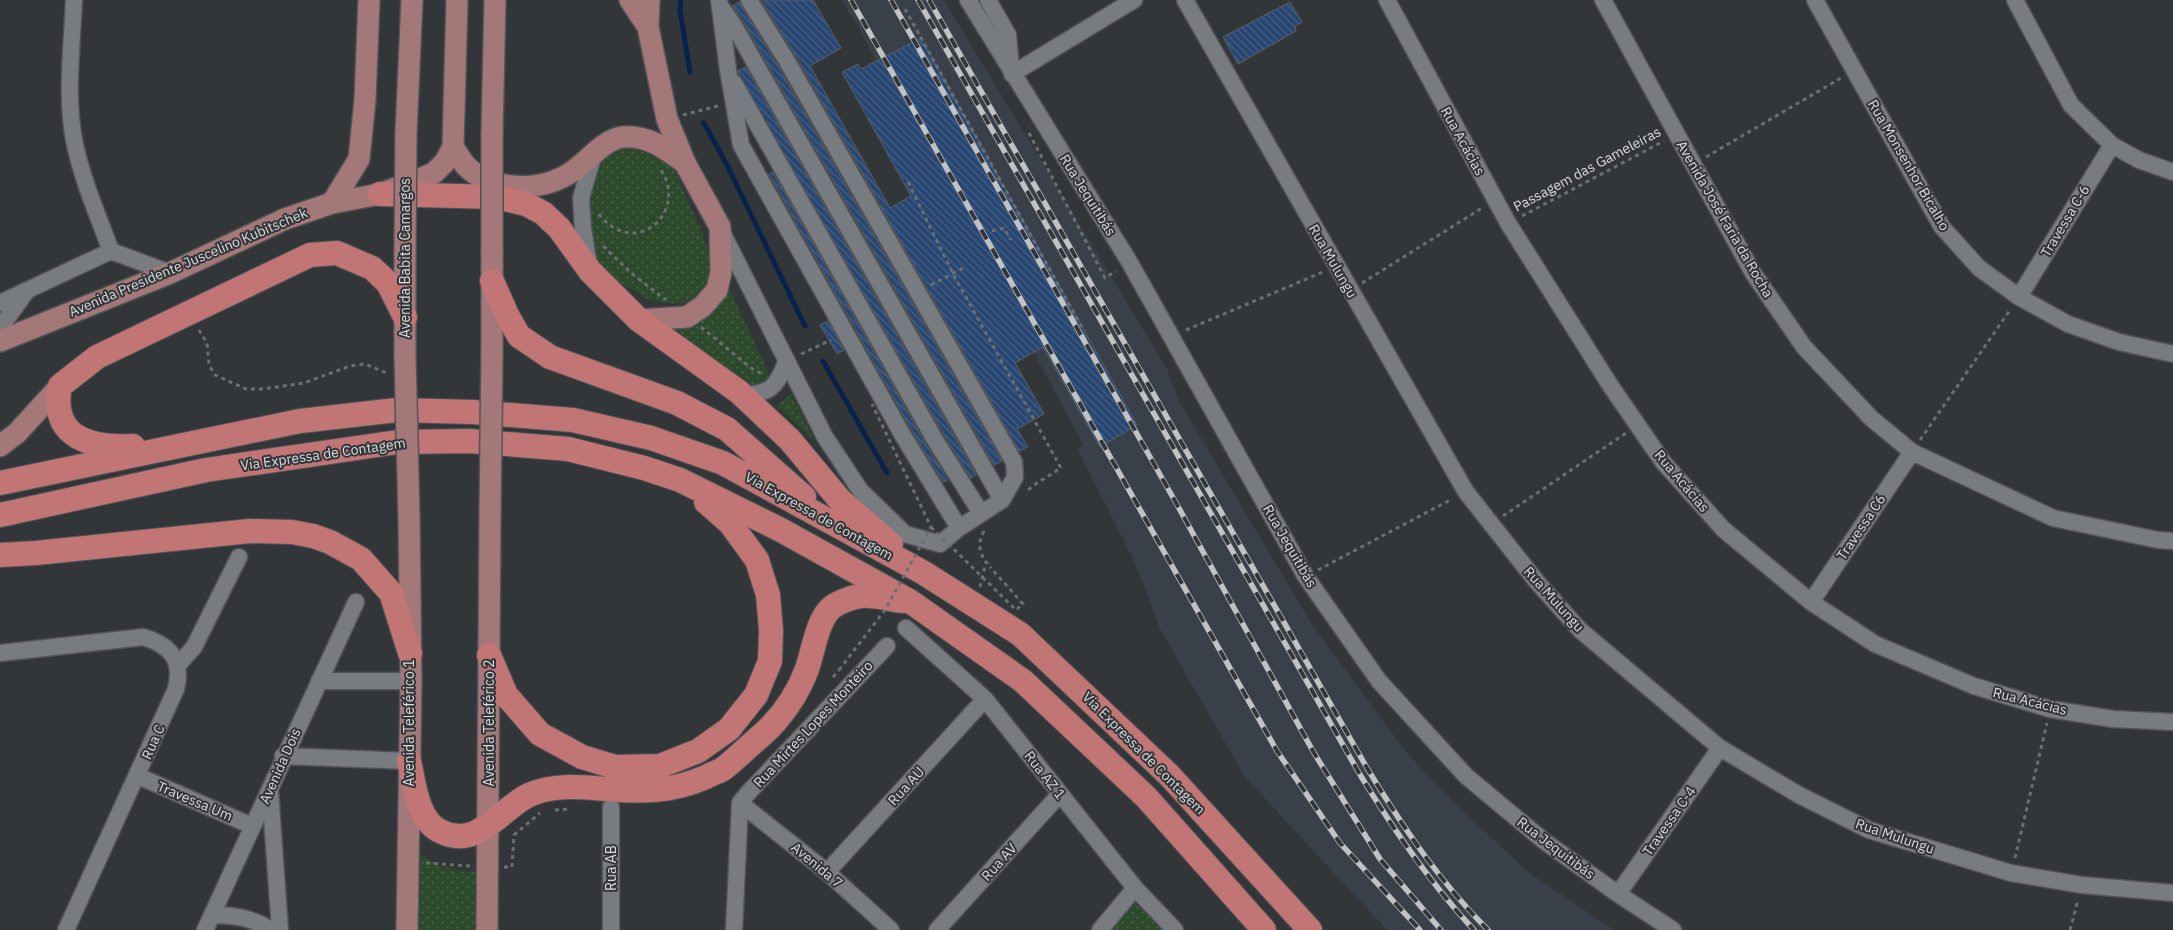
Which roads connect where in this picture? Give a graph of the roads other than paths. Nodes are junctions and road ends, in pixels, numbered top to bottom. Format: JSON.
{"nodes":[{"id":1,"x":74,"y":0,"type":"edge"},
{"id":2,"x":369,"y":0,"type":"edge"},
{"id":3,"x":412,"y":0,"type":"edge"},
{"id":4,"x":457,"y":0,"type":"edge"},
{"id":5,"x":495,"y":0,"type":"edge"},
{"id":6,"x":505,"y":0,"type":"edge"},
{"id":7,"x":630,"y":0,"type":"edge"},
{"id":8,"x":649,"y":0,"type":"edge"},
{"id":9,"x":749,"y":0,"type":"edge"},
{"id":10,"x":968,"y":0,"type":"edge"},
{"id":11,"x":988,"y":0,"type":"edge"},
{"id":12,"x":1134,"y":0,"type":"edge"},
{"id":13,"x":1185,"y":0,"type":"edge"},
{"id":14,"x":1387,"y":0,"type":"edge"},
{"id":15,"x":1603,"y":0,"type":"edge"},
{"id":16,"x":1815,"y":0,"type":"edge"},
{"id":17,"x":2015,"y":0,"type":"edge"},
{"id":18,"x":719,"y":2,"type":"edge"},
{"id":19,"x":648,"y":27,"type":"junction"},
{"id":20,"x":495,"y":33,"type":"junction"},
{"id":21,"x":728,"y":70,"type":"junction"},
{"id":22,"x":1012,"y":74,"type":"junction"},
{"id":23,"x":2112,"y":145,"type":"junction"},
{"id":24,"x":453,"y":147,"type":"junction"},
{"id":25,"x":594,"y":151,"type":"junction"},
{"id":26,"x":685,"y":163,"type":"junction"},
{"id":27,"x":2173,"y":172,"type":"edge"},
{"id":28,"x":380,"y":194,"type":"junction"},
{"id":29,"x":332,"y":203,"type":"junction"},
{"id":30,"x":720,"y":227,"type":"junction"},
{"id":31,"x":110,"y":251,"type":"junction"},
{"id":32,"x":590,"y":271,"type":"junction"},
{"id":33,"x":170,"y":273,"type":"junction"},
{"id":34,"x":492,"y":281,"type":"junction"},
{"id":35,"x":28,"y":291,"type":"junction"},
{"id":36,"x":2019,"y":297,"type":"junction"},
{"id":37,"x":0,"y":303,"type":"edge"},
{"id":38,"x":405,"y":317,"type":"junction"},
{"id":39,"x":639,"y":320,"type":"junction"},
{"id":40,"x":0,"y":328,"type":"edge"},
{"id":41,"x":0,"y":341,"type":"edge"},
{"id":42,"x":2173,"y":354,"type":"edge"},
{"id":43,"x":786,"y":362,"type":"junction"},
{"id":44,"x":60,"y":386,"type":"junction"},
{"id":45,"x":742,"y":395,"type":"junction"},
{"id":46,"x":195,"y":442,"type":"junction"},
{"id":47,"x":0,"y":446,"type":"edge"},
{"id":48,"x":1912,"y":452,"type":"junction"},
{"id":49,"x":680,"y":480,"type":"junction"},
{"id":50,"x":0,"y":483,"type":"edge"},
{"id":51,"x":1002,"y":500,"type":"junction"},
{"id":52,"x":981,"y":513,"type":"junction"},
{"id":53,"x":0,"y":515,"type":"edge"},
{"id":54,"x":408,"y":516,"type":"joint"},
{"id":55,"x":839,"y":527,"type":"junction"},
{"id":56,"x":959,"y":528,"type":"junction"},
{"id":57,"x":2173,"y":541,"type":"edge"},
{"id":58,"x":0,"y":555,"type":"edge"},
{"id":59,"x":240,"y":557,"type":"dead end"},
{"id":60,"x":924,"y":573,"type":"junction"},
{"id":61,"x":356,"y":602,"type":"dead end"},
{"id":62,"x":911,"y":602,"type":"junction"},
{"id":63,"x":1811,"y":602,"type":"junction"},
{"id":64,"x":906,"y":628,"type":"dead end"},
{"id":65,"x":887,"y":646,"type":"dead end"},
{"id":66,"x":0,"y":653,"type":"edge"},
{"id":67,"x":410,"y":653,"type":"junction"},
{"id":68,"x":490,"y":655,"type":"junction"},
{"id":69,"x":178,"y":665,"type":"junction"},
{"id":70,"x":319,"y":680,"type":"junction"},
{"id":71,"x":411,"y":681,"type":"junction"},
{"id":72,"x":985,"y":699,"type":"junction"},
{"id":73,"x":2173,"y":722,"type":"edge"},
{"id":74,"x":1720,"y":748,"type":"junction"},
{"id":75,"x":284,"y":756,"type":"junction"},
{"id":76,"x":409,"y":761,"type":"junction"},
{"id":77,"x":138,"y":776,"type":"junction"},
{"id":78,"x":270,"y":790,"type":"junction"},
{"id":79,"x":1060,"y":794,"type":"junction"},
{"id":80,"x":740,"y":804,"type":"junction"},
{"id":81,"x":612,"y":807,"type":"dead end"},
{"id":82,"x":252,"y":826,"type":"junction"},
{"id":83,"x":488,"y":827,"type":"junction"},
{"id":84,"x":827,"y":872,"type":"junction"},
{"id":85,"x":1135,"y":888,"type":"junction"},
{"id":86,"x":2173,"y":893,"type":"edge"},
{"id":87,"x":1618,"y":894,"type":"junction"},
{"id":88,"x":212,"y":914,"type":"junction"},
{"id":89,"x":66,"y":930,"type":"edge"},
{"id":90,"x":205,"y":930,"type":"edge"},
{"id":91,"x":271,"y":930,"type":"edge"},
{"id":92,"x":280,"y":930,"type":"edge"},
{"id":93,"x":407,"y":930,"type":"edge"},
{"id":94,"x":488,"y":930,"type":"edge"},
{"id":95,"x":611,"y":930,"type":"edge"},
{"id":96,"x":734,"y":930,"type":"edge"},
{"id":97,"x":891,"y":930,"type":"edge"},
{"id":98,"x":937,"y":930,"type":"edge"},
{"id":99,"x":1100,"y":930,"type":"edge"},
{"id":100,"x":1175,"y":930,"type":"edge"},
{"id":101,"x":1264,"y":930,"type":"edge"},
{"id":102,"x":1310,"y":930,"type":"edge"},
{"id":103,"x":1673,"y":930,"type":"edge"}],
"edges":[{"from":1,"to":31,"type":"street"},
{"from":2,"to":29,"type":"main road"},
{"from":3,"to":38,"type":"main road","name":"Avenida Babita Camargos","bridge":true},
{"from":4,"to":24,"type":"main road"},
{"from":5,"to":20,"type":"main road"},
{"from":6,"to":20,"type":"main road"},
{"from":7,"to":19,"type":"main road"},
{"from":8,"to":19,"type":"main road"},
{"from":9,"to":51,"type":"street"},
{"from":10,"to":22,"type":"street","name":"Rua Jequitibás"},
{"from":11,"to":22,"type":"street","name":"Rua Jequitibás"},
{"from":12,"to":22,"type":"street"},
{"from":13,"to":74,"type":"street","name":"Rua Mulungu"},
{"from":14,"to":63,"type":"street","name":"Rua Acácias"},
{"from":15,"to":48,"type":"street","name":"Avenida José Faria da Rocha"},
{"from":16,"to":36,"type":"street","name":"Rua Monsenhor Bicalho"},
{"from":17,"to":23,"type":"street"},
{"from":18,"to":21,"type":"street"},
{"from":18,"to":51,"type":"street"},
{"from":19,"to":26,"type":"main road"},
{"from":20,"to":34,"type":"main road","bridge":true},
{"from":21,"to":52,"type":"street"},
{"from":21,"to":56,"type":"street"},
{"from":22,"to":87,"type":"street","name":"Rua Jequitibás"},
{"from":23,"to":27,"type":"street"},
{"from":23,"to":36,"type":"street","name":"Travessa C-6"},
{"from":24,"to":25,"type":"main road"},
{"from":24,"to":28,"type":"main road","name":"Avenida Presidente Juscelino Kubitschek"},
{"from":25,"to":26,"type":"main road"},
{"from":25,"to":32,"type":"street"},
{"from":26,"to":30,"type":"main road"},
{"from":28,"to":29,"type":"main road","name":"Avenida Presidente Juscelino Kubitschek"},
{"from":28,"to":32,"type":"highway"},
{"from":29,"to":33,"type":"main road","name":"Avenida Presidente Juscelino Kubitschek"},
{"from":30,"to":39,"type":"main road"},
{"from":30,"to":43,"type":"street"},
{"from":31,"to":33,"type":"street"},
{"from":31,"to":35,"type":"street"},
{"from":32,"to":39,"type":"highway"},
{"from":33,"to":41,"type":"main road","name":"Avenida Presidente Juscelino Kubitschek"},
{"from":34,"to":55,"type":"highway"},
{"from":34,"to":68,"type":"main road","name":"Avenida Teleférico 2","bridge":true},
{"from":35,"to":37,"type":"street"},
{"from":35,"to":40,"type":"street"},
{"from":36,"to":42,"type":"street","name":"Rua Monsenhor Bicalho"},
{"from":38,"to":44,"type":"highway"},
{"from":38,"to":54,"type":"main road","name":"Avenida Babita Camargos","bridge":true},
{"from":39,"to":45,"type":"highway"},
{"from":43,"to":45,"type":"street"},
{"from":43,"to":56,"type":"street"},
{"from":44,"to":46,"type":"highway"},
{"from":44,"to":47,"type":"main road"},
{"from":45,"to":60,"type":"highway"},
{"from":46,"to":50,"type":"highway"},
{"from":46,"to":55,"type":"highway","name":"Via Expressa de Contagem"},
{"from":48,"to":57,"type":"street","name":"Avenida José Faria da Rocha"},
{"from":48,"to":63,"type":"street","name":"Travessa C6"},
{"from":49,"to":53,"type":"highway","name":"Via Expressa de Contagem"},
{"from":49,"to":62,"type":"highway","name":"Via Expressa de Contagem"},
{"from":49,"to":68,"type":"highway"},
{"from":51,"to":52,"type":"street"},
{"from":52,"to":56,"type":"street"},
{"from":54,"to":67,"type":"main road","name":"Avenida Teleférico 1"},
{"from":55,"to":60,"type":"highway","name":"Via Expressa de Contagem"},
{"from":58,"to":67,"type":"highway"},
{"from":59,"to":69,"type":"street"},
{"from":60,"to":102,"type":"highway","name":"Via Expressa de Contagem"},
{"from":61,"to":70,"type":"street","name":"Avenida Dois"},
{"from":62,"to":83,"type":"highway"},
{"from":62,"to":101,"type":"highway","name":"Via Expressa de Contagem"},
{"from":63,"to":73,"type":"street","name":"Rua Acácias"},
{"from":64,"to":72,"type":"street","name":"Rua AZ 1"},
{"from":65,"to":80,"type":"street","name":"Rua Mirtes Lopes Monteiro"},
{"from":66,"to":69,"type":"street"},
{"from":67,"to":71,"type":"main road","name":"Avenida Teleférico 1"},
{"from":68,"to":83,"type":"main road","name":"Avenida Teleférico 2"},
{"from":69,"to":77,"type":"street","name":"Rua C"},
{"from":70,"to":71,"type":"street"},
{"from":70,"to":75,"type":"street","name":"Avenida Dois"},
{"from":71,"to":76,"type":"main road","name":"Avenida Teleférico 1"},
{"from":72,"to":79,"type":"street","name":"Rua AZ 1"},
{"from":72,"to":84,"type":"street","name":"Rua AU"},
{"from":74,"to":86,"type":"street","name":"Rua Mulungu"},
{"from":74,"to":87,"type":"street","name":"Travessa C-4"},
{"from":75,"to":76,"type":"street"},
{"from":75,"to":78,"type":"street","name":"Avenida Dois"},
{"from":76,"to":83,"type":"highway"},
{"from":76,"to":93,"type":"main road","name":"Avenida Teleférico 1"},
{"from":77,"to":82,"type":"street","name":"Travessa Um"},
{"from":77,"to":89,"type":"street","name":"Rua C"},
{"from":78,"to":82,"type":"street","name":"Avenida Dois"},
{"from":78,"to":92,"type":"street"},
{"from":79,"to":85,"type":"street","name":"Rua AZ 1"},
{"from":79,"to":98,"type":"street","name":"Rua AV"},
{"from":80,"to":84,"type":"street","name":"Avenida 7"},
{"from":80,"to":96,"type":"street"},
{"from":81,"to":95,"type":"street","name":"Rua AB"},
{"from":82,"to":88,"type":"street","name":"Avenida Dois"},
{"from":83,"to":94,"type":"main road","name":"Avenida Teleférico 2"},
{"from":84,"to":97,"type":"street","name":"Avenida 7"},
{"from":85,"to":99,"type":"street"},
{"from":85,"to":100,"type":"street","name":"Rua AZ 1"},
{"from":87,"to":103,"type":"street","name":"Rua Jequitibás"},
{"from":88,"to":90,"type":"street","name":"Avenida Dois"},
{"from":88,"to":91,"type":"street"}]}
